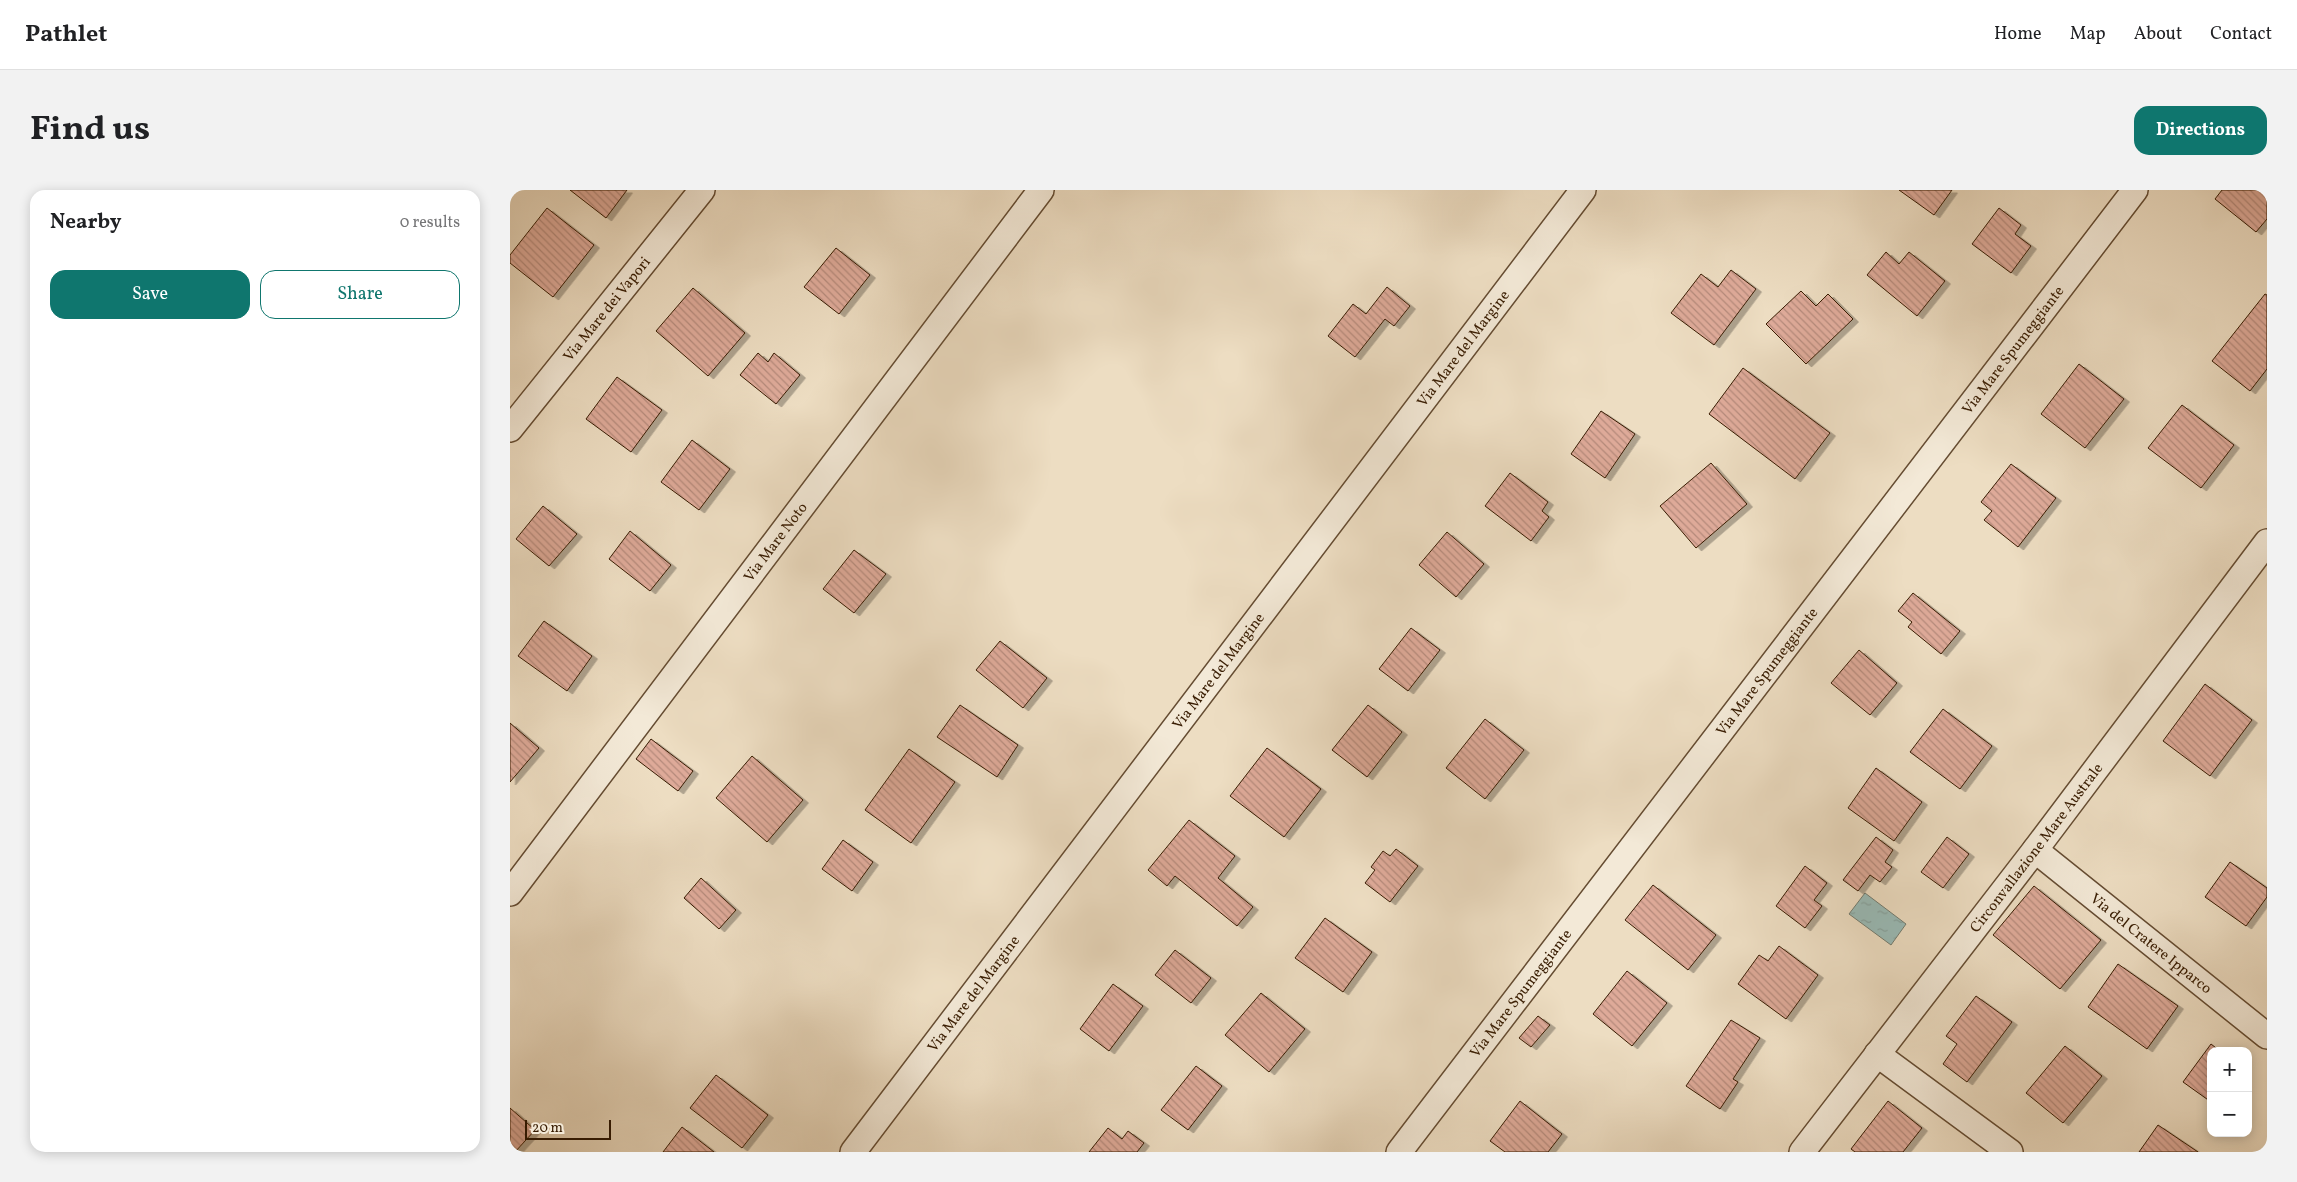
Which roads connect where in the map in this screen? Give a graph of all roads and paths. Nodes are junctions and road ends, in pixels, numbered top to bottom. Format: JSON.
{"nodes":[{"id":1,"x":702,"y":190,"type":"edge"},
{"id":2,"x":1041,"y":190,"type":"edge"},
{"id":3,"x":1583,"y":190,"type":"edge"},
{"id":4,"x":2135,"y":190,"type":"edge"},
{"id":5,"x":510,"y":428,"type":"edge"},
{"id":6,"x":2267,"y":542,"type":"edge"},
{"id":7,"x":2035,"y":850,"type":"junction"},
{"id":8,"x":510,"y":894,"type":"edge"},
{"id":9,"x":2267,"y":1036,"type":"edge"},
{"id":10,"x":1877,"y":1054,"type":"junction"},
{"id":11,"x":853,"y":1152,"type":"edge"},
{"id":12,"x":1399,"y":1152,"type":"edge"},
{"id":13,"x":1802,"y":1152,"type":"edge"},
{"id":14,"x":2010,"y":1152,"type":"edge"}],
"edges":[{"from":1,"to":5,"type":"street","name":"Via Mare dei Vapori"},
{"from":2,"to":8,"type":"street","name":"Via Mare Noto"},
{"from":3,"to":11,"type":"street","name":"Via Mare del Margine"},
{"from":4,"to":12,"type":"street","name":"Via Mare Spumeggiante"},
{"from":6,"to":7,"type":"street","name":"Circonvallazione Mare Australe"},
{"from":7,"to":9,"type":"street","name":"Via del Cratere Ipparco"},
{"from":7,"to":10,"type":"street","name":"Circonvallazione Mare Australe"},
{"from":10,"to":13,"type":"street","name":"Circonvallazione Mare Australe"},
{"from":10,"to":14,"type":"street"}]}
